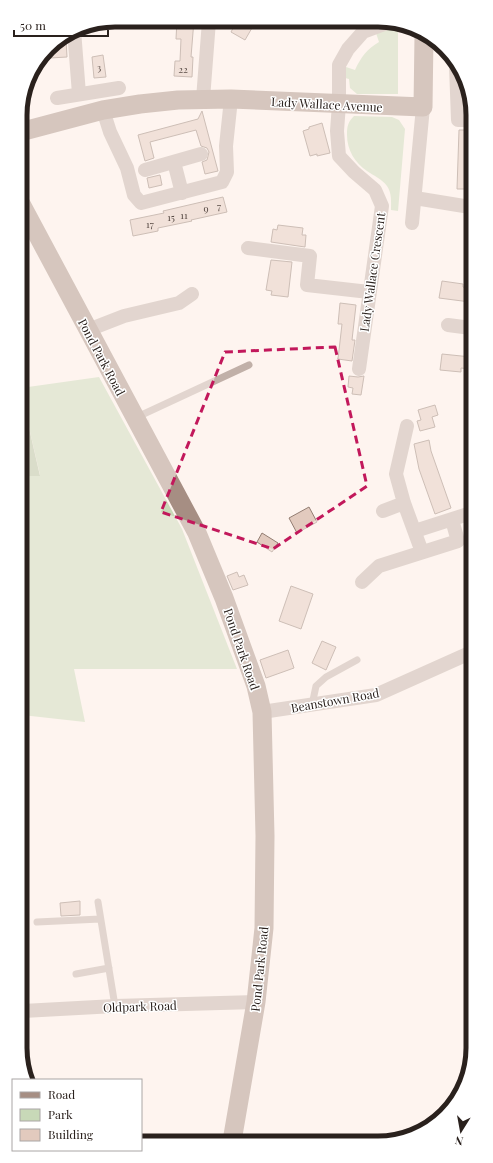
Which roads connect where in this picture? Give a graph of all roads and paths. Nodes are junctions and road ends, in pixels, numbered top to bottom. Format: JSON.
{"nodes":[{"id":1,"x":208,"y":27,"type":"edge"},
{"id":2,"x":376,"y":27,"type":"edge"},
{"id":3,"x":75,"y":36,"type":"edge"},
{"id":4,"x":424,"y":40,"type":"edge"},
{"id":5,"x":456,"y":76,"type":"edge"},
{"id":6,"x":119,"y":88,"type":"dead end"},
{"id":7,"x":79,"y":94,"type":"junction"},
{"id":8,"x":57,"y":98,"type":"dead end"},
{"id":9,"x":203,"y":99,"type":"junction"},
{"id":10,"x":231,"y":99,"type":"junction"},
{"id":11,"x":339,"y":104,"type":"junction"},
{"id":12,"x":422,"y":107,"type":"junction"},
{"id":13,"x":103,"y":110,"type":"junction"},
{"id":14,"x":466,"y":120,"type":"edge"},
{"id":15,"x":27,"y":130,"type":"edge"},
{"id":16,"x":201,"y":154,"type":"dead end"},
{"id":17,"x":174,"y":162,"type":"junction"},
{"id":18,"x":145,"y":170,"type":"dead end"},
{"id":19,"x":182,"y":193,"type":"junction"},
{"id":20,"x":415,"y":198,"type":"junction"},
{"id":21,"x":466,"y":206,"type":"edge"},
{"id":22,"x":27,"y":217,"type":"edge"},
{"id":23,"x":412,"y":223,"type":"dead end"},
{"id":24,"x":248,"y":248,"type":"dead end"},
{"id":25,"x":369,"y":292,"type":"junction"},
{"id":26,"x":192,"y":294,"type":"dead end"},
{"id":27,"x":448,"y":326,"type":"dead end"},
{"id":28,"x":466,"y":328,"type":"edge"},
{"id":29,"x":88,"y":330,"type":"junction"},
{"id":30,"x":249,"y":366,"type":"dead end"},
{"id":31,"x":358,"y":369,"type":"dead end"},
{"id":32,"x":135,"y":418,"type":"junction"},
{"id":33,"x":407,"y":426,"type":"dead end"},
{"id":34,"x":404,"y":503,"type":"junction"},
{"id":35,"x":383,"y":511,"type":"dead end"},
{"id":36,"x":466,"y":515,"type":"edge"},
{"id":37,"x":452,"y":520,"type":"junction"},
{"id":38,"x":415,"y":531,"type":"junction"},
{"id":39,"x":422,"y":552,"type":"junction"},
{"id":40,"x":362,"y":582,"type":"dead end"},
{"id":41,"x":466,"y":655,"type":"edge"},
{"id":42,"x":357,"y":660,"type":"dead end"},
{"id":43,"x":312,"y":705,"type":"junction"},
{"id":44,"x":262,"y":712,"type":"junction"},
{"id":45,"x":98,"y":902,"type":"dead end"},
{"id":46,"x":100,"y":919,"type":"junction"},
{"id":47,"x":37,"y":922,"type":"dead end"},
{"id":48,"x":109,"y":968,"type":"junction"},
{"id":49,"x":76,"y":974,"type":"dead end"},
{"id":50,"x":256,"y":1002,"type":"junction"},
{"id":51,"x":115,"y":1006,"type":"junction"},
{"id":52,"x":27,"y":1010,"type":"edge"},
{"id":53,"x":233,"y":1136,"type":"edge"}],
"edges":[{"from":1,"to":9,"type":"street"},
{"from":2,"to":11,"type":"street","name":"Lady Wallace Crescent"},
{"from":3,"to":7,"type":"street"},
{"from":4,"to":12,"type":"main road"},
{"from":5,"to":14,"type":"street"},
{"from":6,"to":7,"type":"street"},
{"from":7,"to":8,"type":"street"},
{"from":9,"to":10,"type":"main road","name":"Lady Wallace Avenue"},
{"from":9,"to":13,"type":"main road","name":"Lady Wallace Avenue"},
{"from":10,"to":11,"type":"main road","name":"Lady Wallace Avenue"},
{"from":10,"to":19,"type":"street"},
{"from":11,"to":12,"type":"main road","name":"Lady Wallace Avenue"},
{"from":11,"to":25,"type":"street","name":"Lady Wallace Crescent"},
{"from":12,"to":20,"type":"street"},
{"from":13,"to":15,"type":"main road","name":"Lady Wallace Avenue"},
{"from":13,"to":19,"type":"street"},
{"from":16,"to":17,"type":"street"},
{"from":17,"to":18,"type":"street"},
{"from":17,"to":19,"type":"street"},
{"from":20,"to":21,"type":"street"},
{"from":20,"to":23,"type":"street"},
{"from":22,"to":29,"type":"main road","name":"Pond Park Road"},
{"from":24,"to":25,"type":"street"},
{"from":25,"to":31,"type":"street","name":"Lady Wallace Crescent"},
{"from":26,"to":29,"type":"street"},
{"from":27,"to":28,"type":"street"},
{"from":29,"to":32,"type":"main road","name":"Pond Park Road"},
{"from":30,"to":32,"type":"lane"},
{"from":32,"to":44,"type":"main road","name":"Pond Park Road"},
{"from":33,"to":34,"type":"street"},
{"from":34,"to":35,"type":"street"},
{"from":34,"to":38,"type":"street"},
{"from":36,"to":37,"type":"street"},
{"from":37,"to":38,"type":"street"},
{"from":37,"to":39,"type":"street"},
{"from":38,"to":39,"type":"street"},
{"from":39,"to":40,"type":"street"},
{"from":41,"to":43,"type":"street","name":"Beanstown Road"},
{"from":42,"to":43,"type":"lane"},
{"from":43,"to":44,"type":"street","name":"Beanstown Road"},
{"from":44,"to":50,"type":"main road","name":"Pond Park Road"},
{"from":45,"to":46,"type":"lane"},
{"from":46,"to":47,"type":"lane"},
{"from":46,"to":48,"type":"lane"},
{"from":48,"to":49,"type":"lane"},
{"from":48,"to":51,"type":"lane"},
{"from":50,"to":51,"type":"street","name":"Oldpark Road"},
{"from":50,"to":53,"type":"main road","name":"Pond Park Road"},
{"from":51,"to":52,"type":"street","name":"Oldpark Road"}]}
